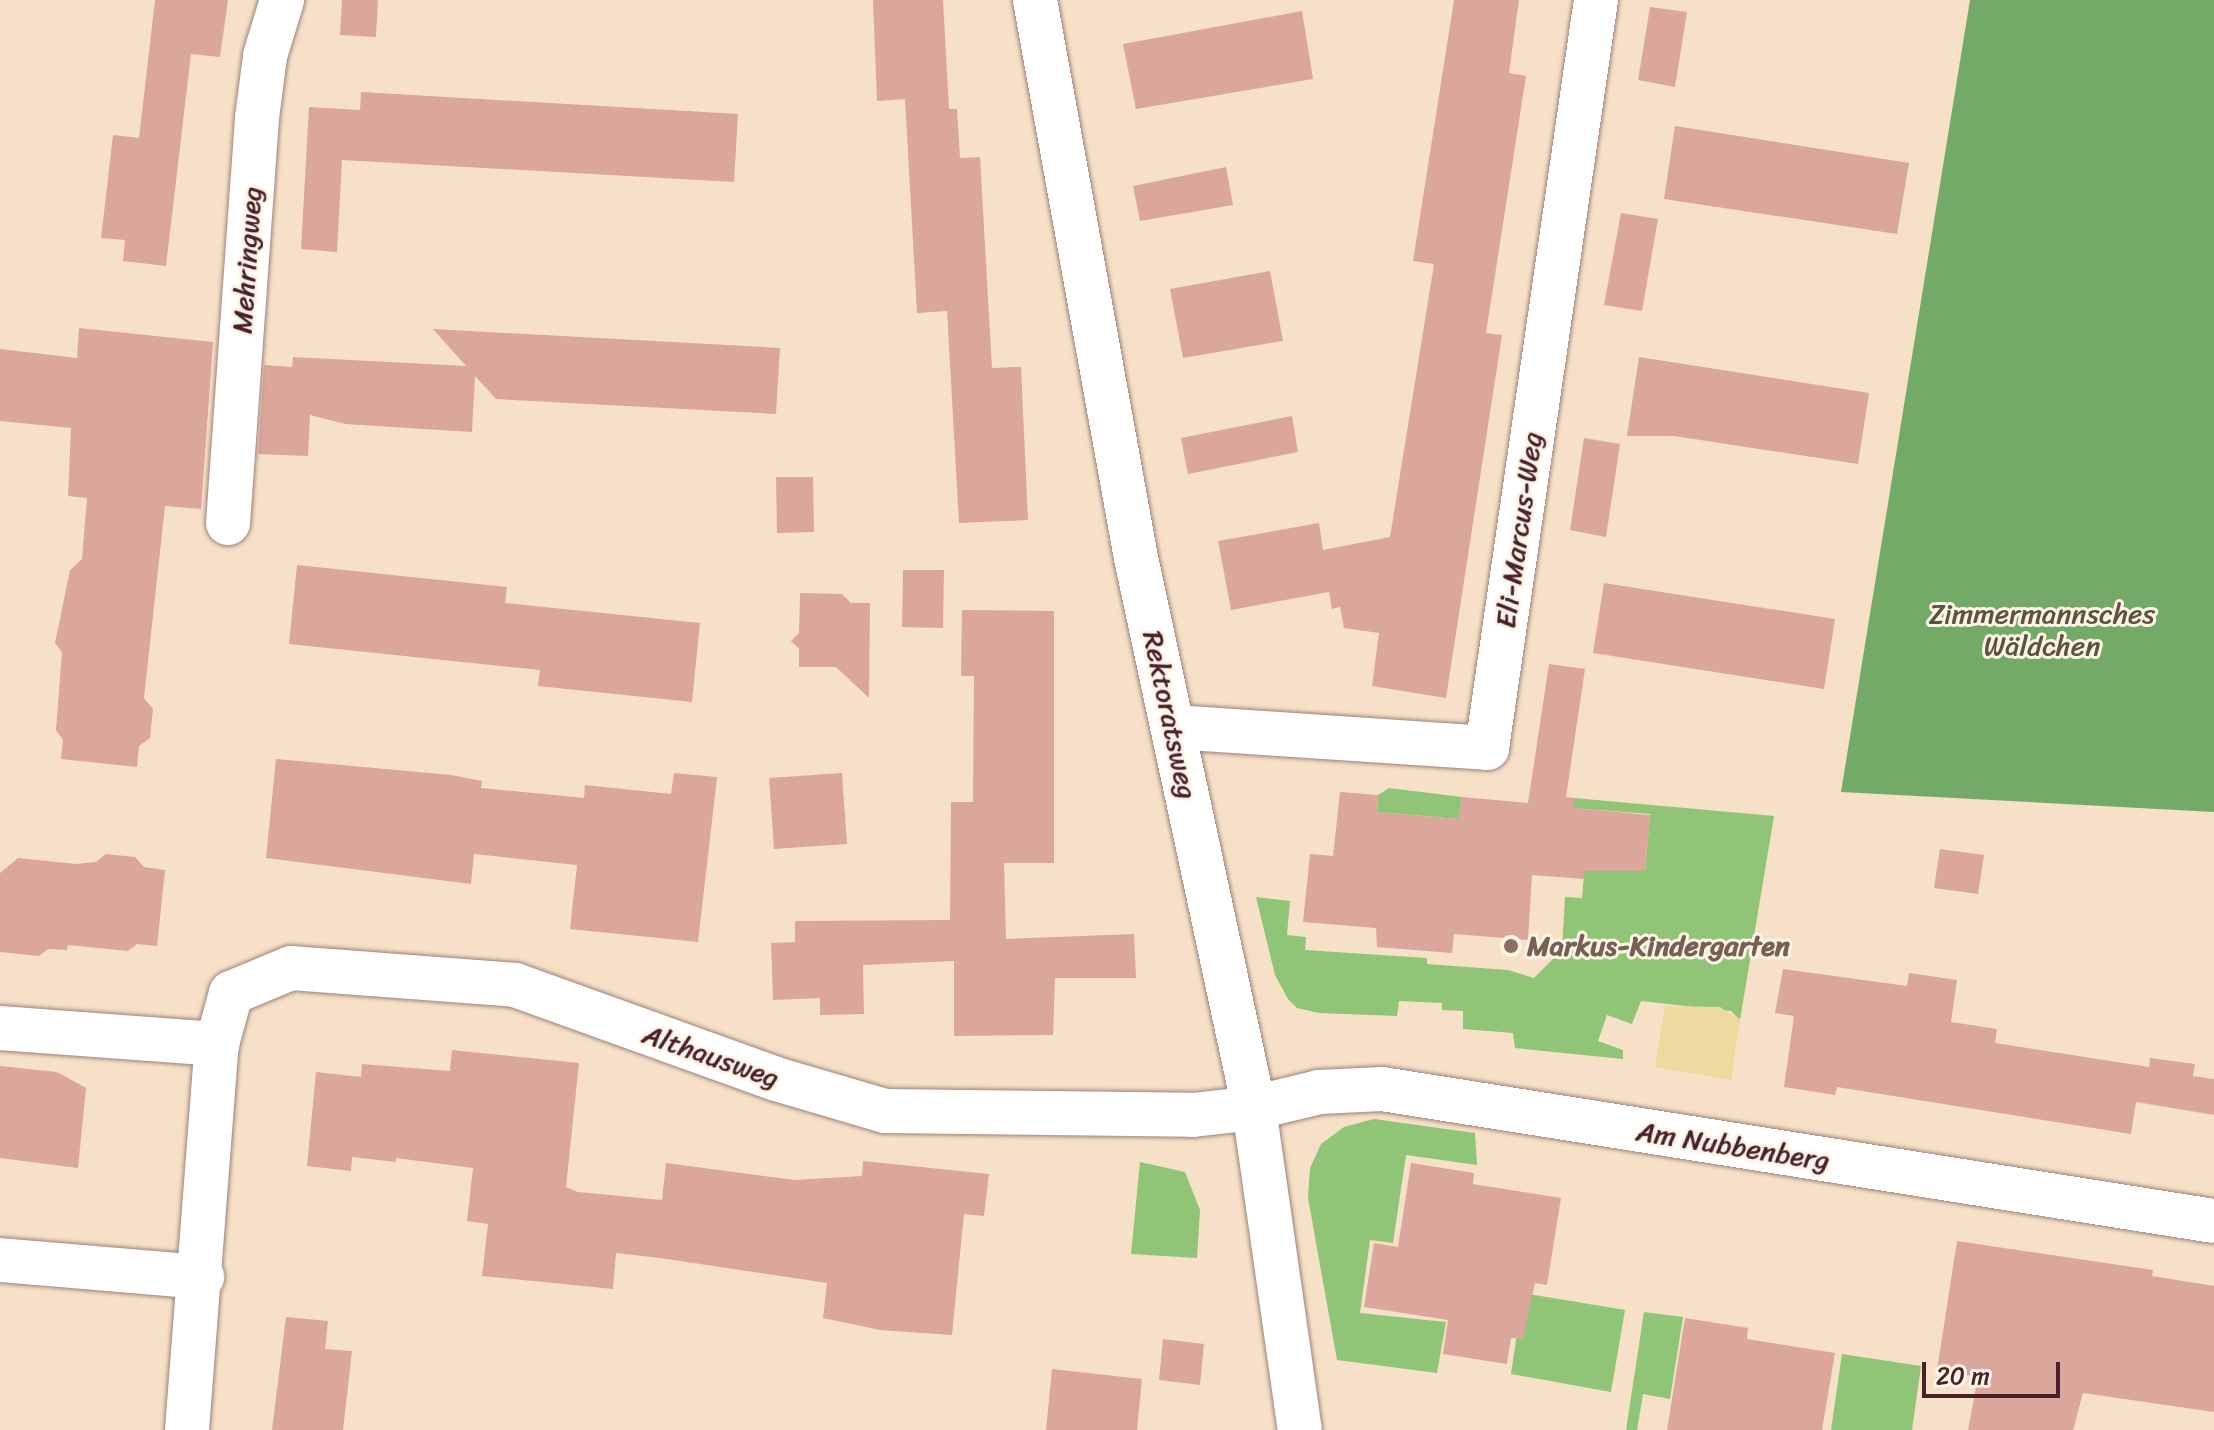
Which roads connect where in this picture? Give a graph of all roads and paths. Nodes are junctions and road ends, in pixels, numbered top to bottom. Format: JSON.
{"nodes":[{"id":1,"x":282,"y":0,"type":"edge"},
{"id":2,"x":1035,"y":0,"type":"edge"},
{"id":3,"x":1596,"y":0,"type":"edge"},
{"id":4,"x":228,"y":523,"type":"dead end"},
{"id":5,"x":1173,"y":727,"type":"junction"},
{"id":6,"x":0,"y":1028,"type":"edge"},
{"id":7,"x":217,"y":1044,"type":"junction"},
{"id":8,"x":1254,"y":1108,"type":"junction"},
{"id":9,"x":2214,"y":1221,"type":"edge"},
{"id":10,"x":0,"y":1260,"type":"edge"},
{"id":11,"x":202,"y":1277,"type":"junction"},
{"id":12,"x":187,"y":1430,"type":"edge"},
{"id":13,"x":1300,"y":1430,"type":"edge"}],
"edges":[{"from":1,"to":4,"type":"street","name":"Mehringweg"},
{"from":2,"to":5,"type":"street","name":"Rektoratsweg"},
{"from":3,"to":5,"type":"street","name":"Eli-Marcus-Weg"},
{"from":5,"to":8,"type":"street","name":"Rektoratsweg"},
{"from":6,"to":7,"type":"street"},
{"from":7,"to":8,"type":"street","name":"Althausweg"},
{"from":7,"to":11,"type":"street","name":"Althausweg"},
{"from":8,"to":9,"type":"street","name":"Am Nubbenberg"},
{"from":8,"to":13,"type":"street","name":"Rektoratsweg"},
{"from":10,"to":11,"type":"street"},
{"from":11,"to":12,"type":"street","name":"Althausweg"}]}
